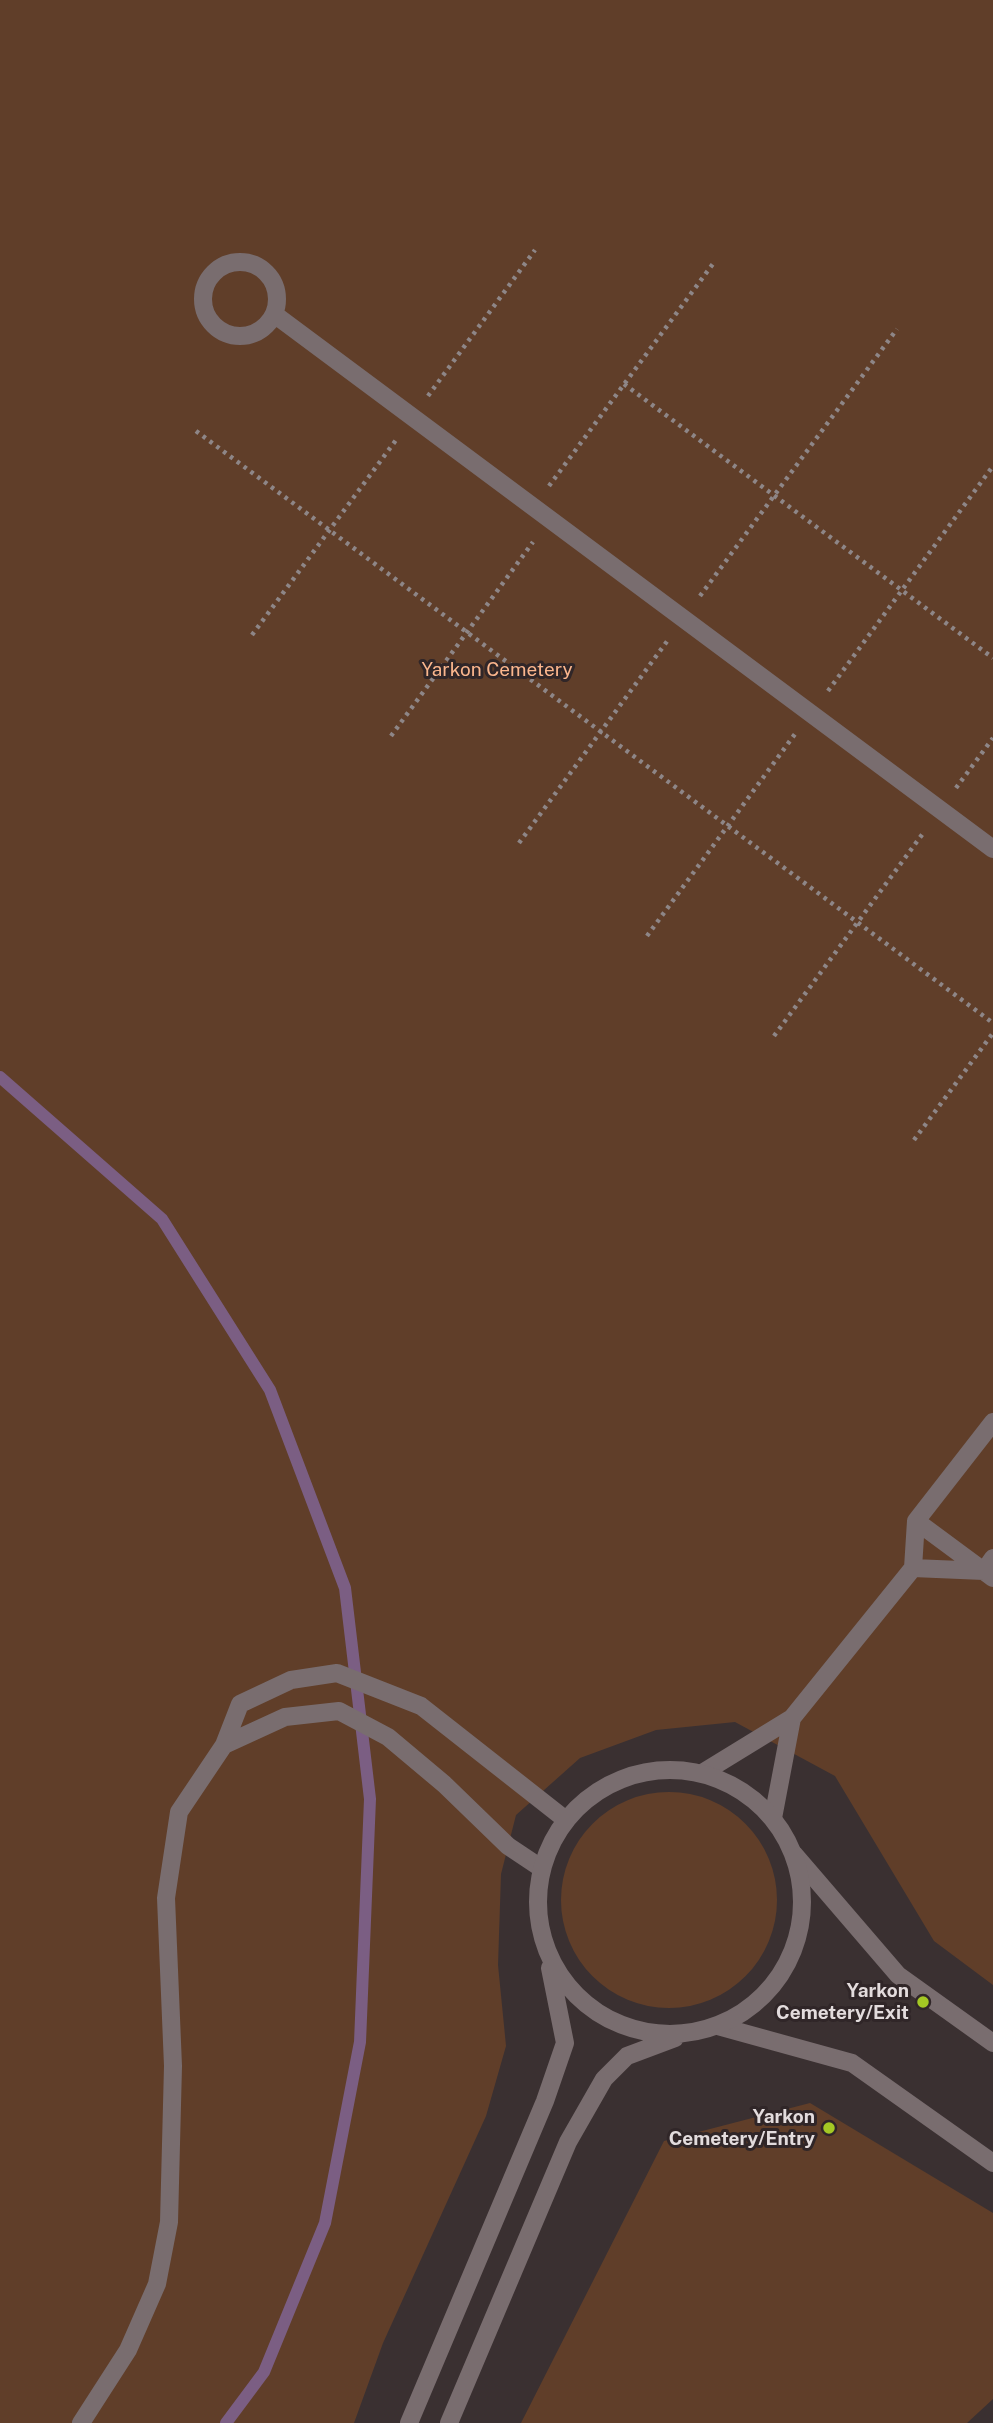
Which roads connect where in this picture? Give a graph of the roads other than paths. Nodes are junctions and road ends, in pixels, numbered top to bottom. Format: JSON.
{"nodes":[{"id":1,"x":274,"y":314,"type":"junction"},
{"id":2,"x":993,"y":849,"type":"edge"},
{"id":3,"x":993,"y":1422,"type":"edge"},
{"id":4,"x":916,"y":1521,"type":"junction"},
{"id":5,"x":913,"y":1568,"type":"junction"},
{"id":6,"x":990,"y":1569,"type":"edge"},
{"id":7,"x":792,"y":1718,"type":"junction"},
{"id":8,"x":225,"y":1745,"type":"junction"},
{"id":9,"x":704,"y":1772,"type":"junction"},
{"id":10,"x":773,"y":1818,"type":"junction"},
{"id":11,"x":566,"y":1820,"type":"junction"},
{"id":12,"x":794,"y":1854,"type":"junction"},
{"id":13,"x":541,"y":1868,"type":"junction"},
{"id":14,"x":546,"y":1951,"type":"junction"},
{"id":15,"x":718,"y":2026,"type":"junction"},
{"id":16,"x":684,"y":2034,"type":"junction"},
{"id":17,"x":993,"y":2043,"type":"edge"},
{"id":18,"x":993,"y":2163,"type":"edge"},
{"id":19,"x":81,"y":2423,"type":"edge"},
{"id":20,"x":409,"y":2423,"type":"edge"},
{"id":21,"x":449,"y":2423,"type":"edge"}],
"edges":[{"from":1,"to":1,"type":"street"},
{"from":1,"to":2,"type":"street"},
{"from":3,"to":4,"type":"street"},
{"from":4,"to":5,"type":"street"},
{"from":4,"to":6,"type":"street"},
{"from":5,"to":6,"type":"street"},
{"from":5,"to":7,"type":"street"},
{"from":7,"to":9,"type":"street"},
{"from":7,"to":10,"type":"street"},
{"from":8,"to":11,"type":"street"},
{"from":8,"to":13,"type":"street"},
{"from":8,"to":19,"type":"street"},
{"from":9,"to":10,"type":"street"},
{"from":9,"to":11,"type":"street"},
{"from":10,"to":12,"type":"street"},
{"from":11,"to":13,"type":"street"},
{"from":12,"to":15,"type":"street"},
{"from":12,"to":17,"type":"street"},
{"from":13,"to":14,"type":"street"},
{"from":14,"to":16,"type":"street"},
{"from":14,"to":20,"type":"street"},
{"from":15,"to":16,"type":"street"},
{"from":15,"to":18,"type":"street"},
{"from":16,"to":21,"type":"street"}]}
